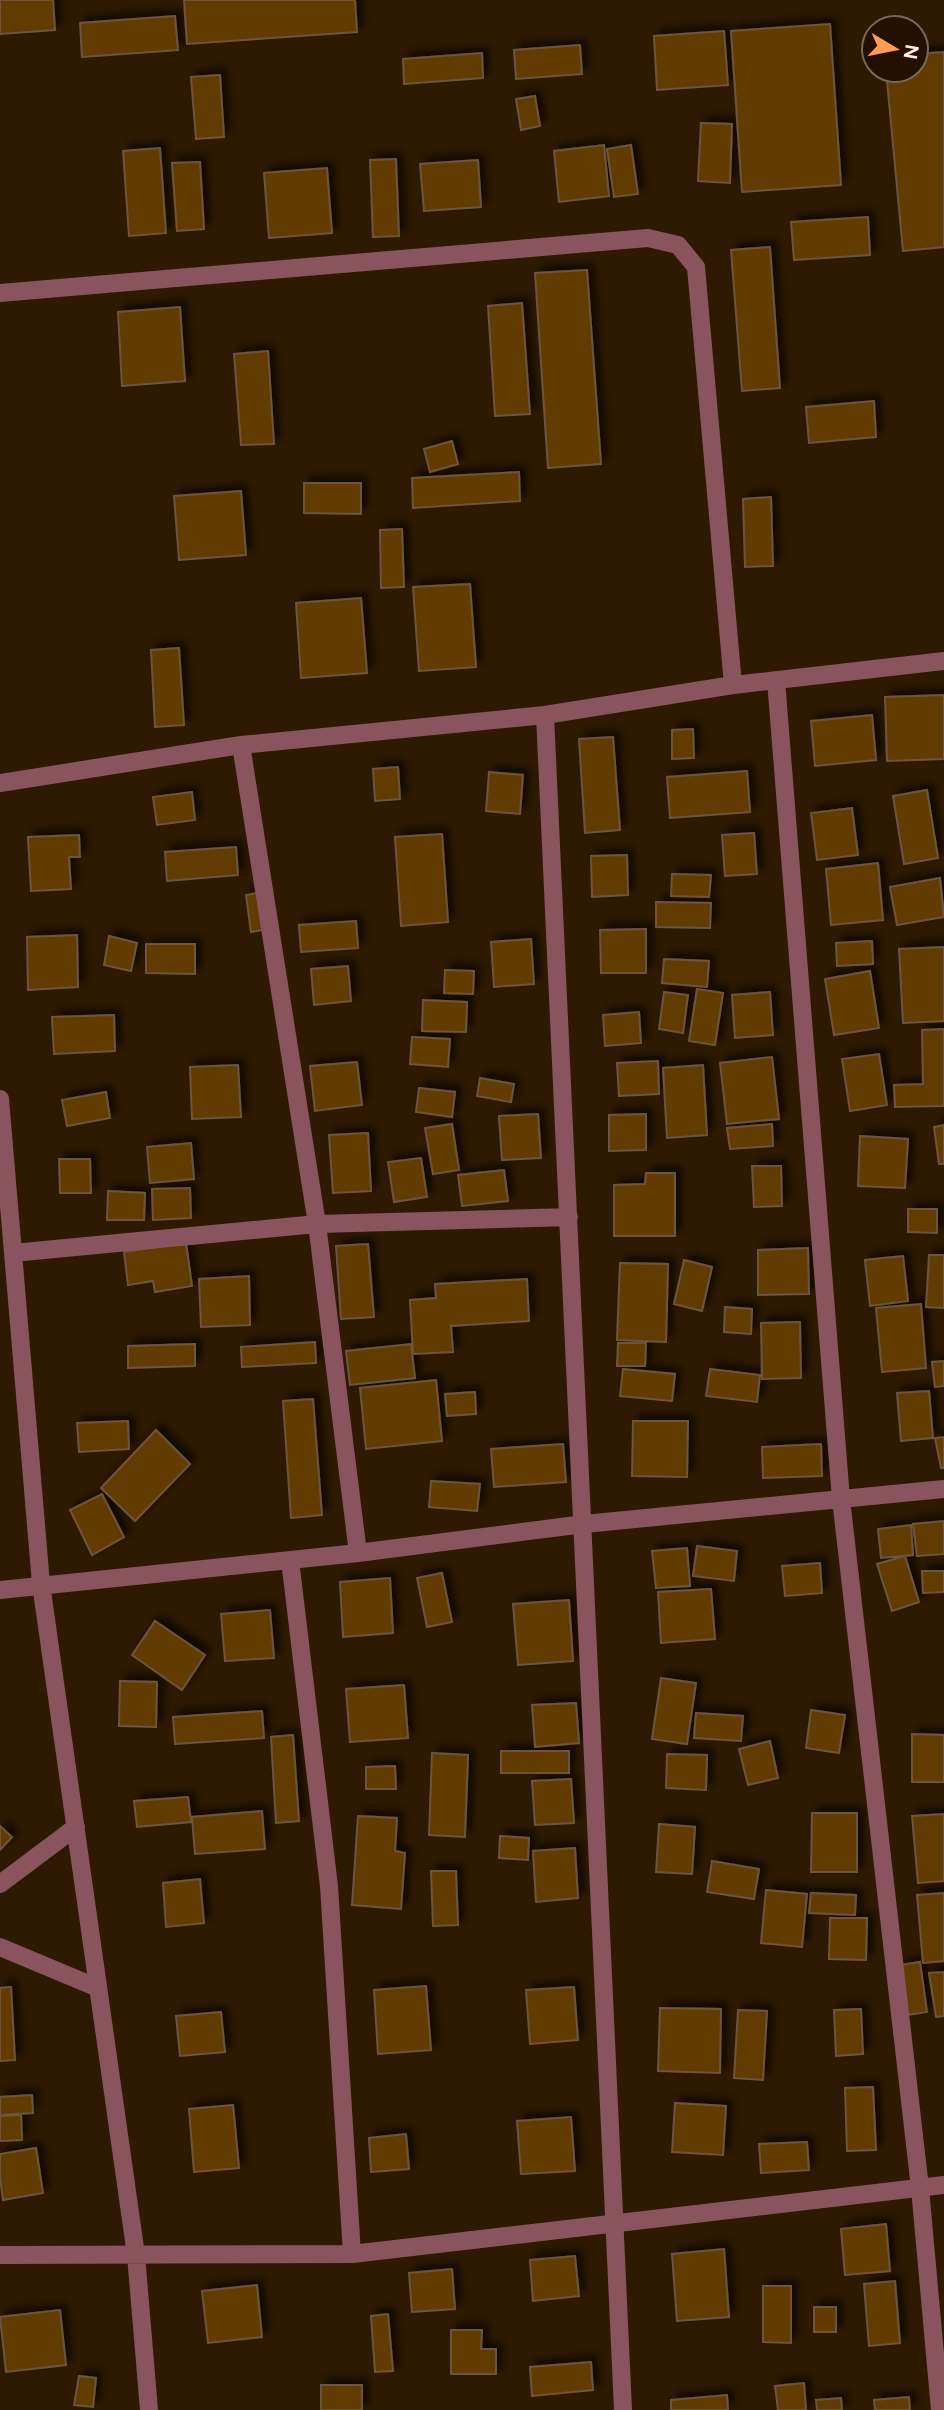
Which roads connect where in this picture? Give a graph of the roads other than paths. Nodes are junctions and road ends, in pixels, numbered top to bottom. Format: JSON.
{"nodes":[{"id":1,"x":0,"y":293,"type":"edge"},
{"id":2,"x":944,"y":660,"type":"edge"},
{"id":3,"x":776,"y":680,"type":"junction"},
{"id":4,"x":733,"y":685,"type":"junction"},
{"id":5,"x":545,"y":715,"type":"junction"},
{"id":6,"x":241,"y":745,"type":"junction"},
{"id":7,"x":0,"y":783,"type":"edge"},
{"id":8,"x":0,"y":1099,"type":"edge"},
{"id":9,"x":569,"y":1217,"type":"junction"},
{"id":10,"x":317,"y":1224,"type":"junction"},
{"id":11,"x":13,"y":1253,"type":"junction"},
{"id":12,"x":944,"y":1489,"type":"edge"},
{"id":13,"x":841,"y":1499,"type":"junction"},
{"id":14,"x":584,"y":1524,"type":"junction"},
{"id":15,"x":358,"y":1553,"type":"junction"},
{"id":16,"x":290,"y":1560,"type":"junction"},
{"id":17,"x":41,"y":1584,"type":"junction"},
{"id":18,"x":0,"y":1590,"type":"edge"},
{"id":19,"x":76,"y":1827,"type":"junction"},
{"id":20,"x":0,"y":1884,"type":"edge"},
{"id":21,"x":0,"y":1947,"type":"edge"},
{"id":22,"x":99,"y":1988,"type":"junction"},
{"id":23,"x":944,"y":2185,"type":"edge"},
{"id":24,"x":920,"y":2188,"type":"junction"},
{"id":25,"x":614,"y":2223,"type":"junction"},
{"id":26,"x":0,"y":2255,"type":"edge"},
{"id":27,"x":136,"y":2255,"type":"junction"},
{"id":28,"x":352,"y":2255,"type":"junction"},
{"id":29,"x":149,"y":2410,"type":"edge"},
{"id":30,"x":623,"y":2410,"type":"edge"},
{"id":31,"x":940,"y":2410,"type":"edge"}],
"edges":[{"from":1,"to":4,"type":"street"},
{"from":2,"to":3,"type":"street"},
{"from":3,"to":4,"type":"street"},
{"from":3,"to":13,"type":"street"},
{"from":4,"to":5,"type":"street"},
{"from":5,"to":6,"type":"street"},
{"from":5,"to":9,"type":"street"},
{"from":6,"to":7,"type":"street"},
{"from":6,"to":10,"type":"street"},
{"from":8,"to":11,"type":"street"},
{"from":9,"to":10,"type":"street"},
{"from":9,"to":14,"type":"street"},
{"from":10,"to":11,"type":"street"},
{"from":10,"to":15,"type":"street"},
{"from":11,"to":17,"type":"street"},
{"from":12,"to":13,"type":"street"},
{"from":13,"to":14,"type":"street"},
{"from":13,"to":24,"type":"street"},
{"from":14,"to":15,"type":"street"},
{"from":14,"to":25,"type":"street"},
{"from":15,"to":16,"type":"street"},
{"from":16,"to":17,"type":"street"},
{"from":16,"to":28,"type":"street"},
{"from":17,"to":18,"type":"street"},
{"from":17,"to":19,"type":"street"},
{"from":19,"to":20,"type":"street"},
{"from":19,"to":22,"type":"street"},
{"from":21,"to":22,"type":"street"},
{"from":22,"to":27,"type":"street"},
{"from":23,"to":24,"type":"street"},
{"from":24,"to":25,"type":"street"},
{"from":24,"to":31,"type":"street"},
{"from":25,"to":28,"type":"street"},
{"from":25,"to":30,"type":"street"},
{"from":26,"to":27,"type":"street"},
{"from":27,"to":28,"type":"street"},
{"from":27,"to":29,"type":"street"}]}
